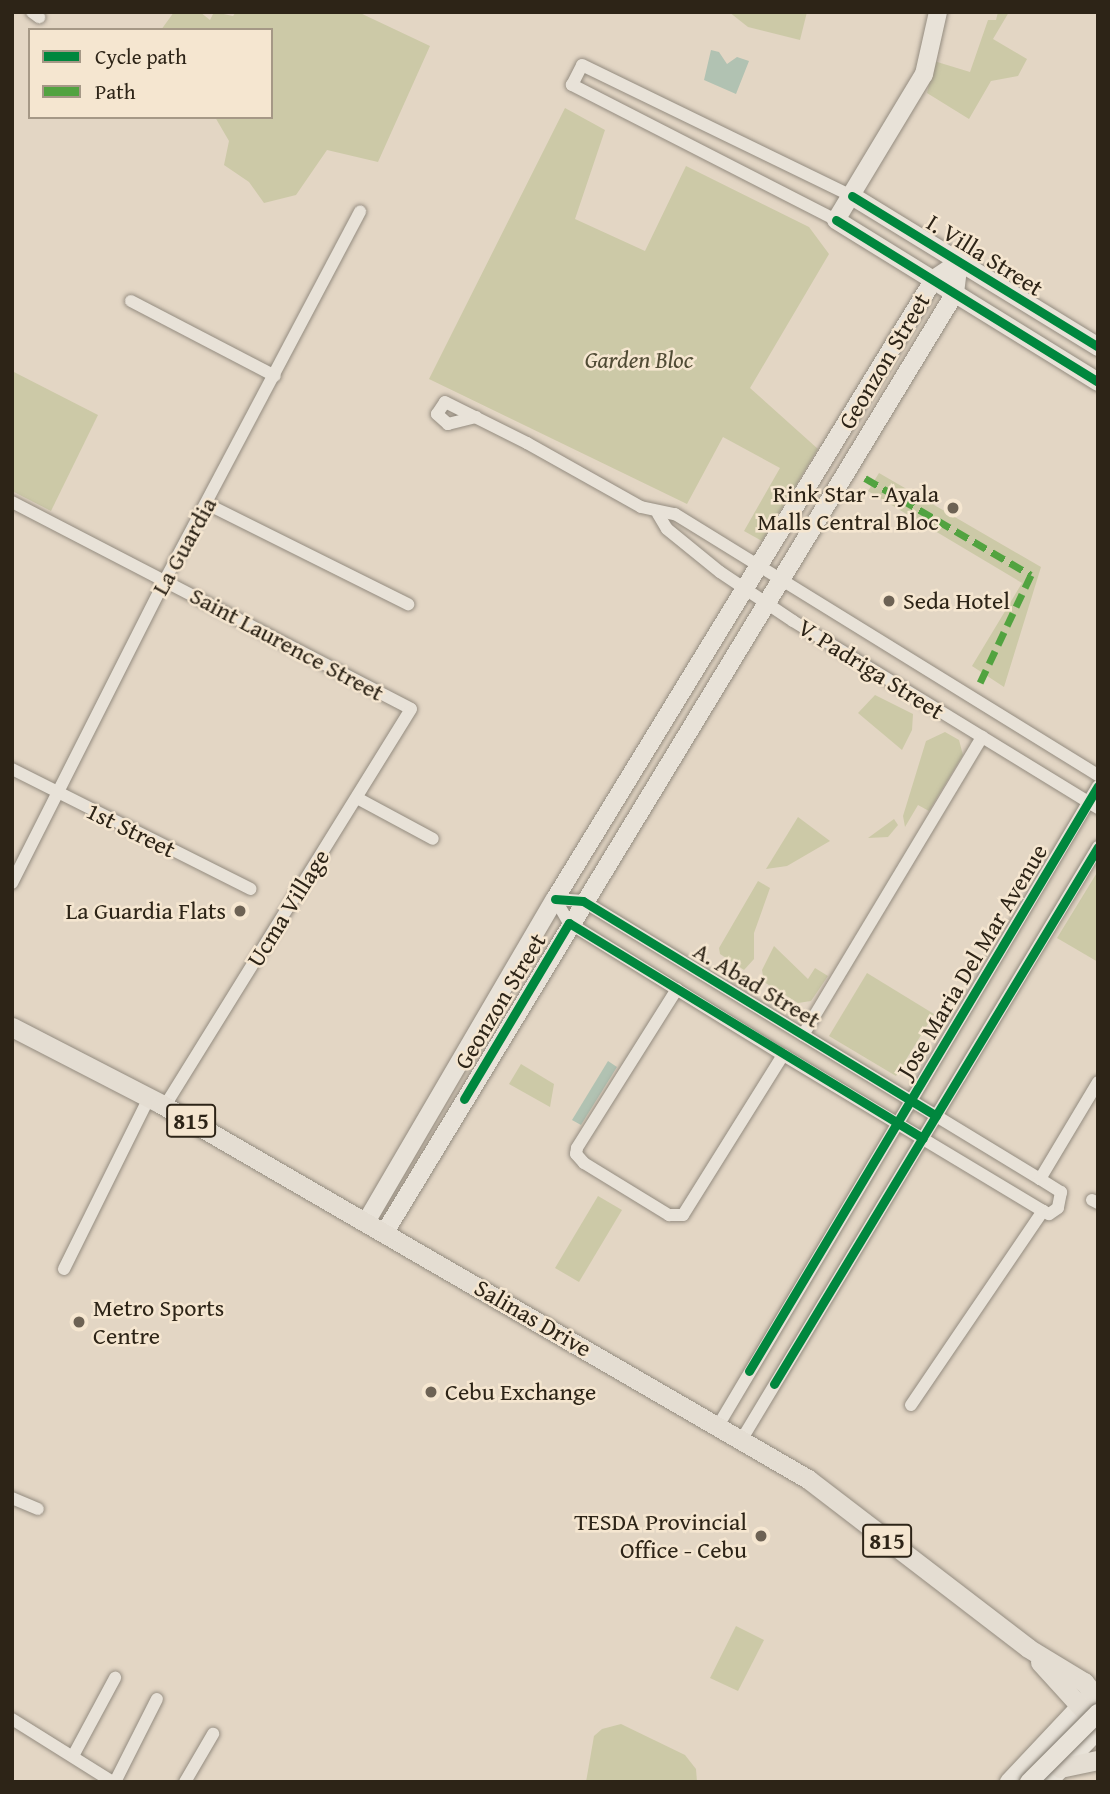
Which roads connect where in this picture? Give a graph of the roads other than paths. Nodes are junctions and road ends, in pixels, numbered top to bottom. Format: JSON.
{"nodes":[{"id":1,"x":938,"y":12,"type":"edge"},
{"id":2,"x":617,"y":81,"type":"junction"},
{"id":3,"x":606,"y":102,"type":"junction"},
{"id":4,"x":715,"y":129,"type":"junction"},
{"id":5,"x":702,"y":150,"type":"junction"},
{"id":6,"x":852,"y":196,"type":"junction"},
{"id":7,"x":360,"y":211,"type":"dead end"},
{"id":8,"x":836,"y":220,"type":"junction"},
{"id":9,"x":959,"y":262,"type":"junction"},
{"id":10,"x":934,"y":279,"type":"junction"},
{"id":11,"x":956,"y":293,"type":"junction"},
{"id":12,"x":131,"y":301,"type":"dead end"},
{"id":13,"x":1098,"y":347,"type":"edge"},
{"id":14,"x":275,"y":376,"type":"junction"},
{"id":15,"x":1098,"y":382,"type":"edge"},
{"id":16,"x":477,"y":418,"type":"dead end"},
{"id":17,"x":12,"y":502,"type":"edge"},
{"id":18,"x":207,"y":504,"type":"junction"},
{"id":19,"x":658,"y":514,"type":"junction"},
{"id":20,"x":758,"y":567,"type":"junction"},
{"id":21,"x":164,"y":580,"type":"junction"},
{"id":22,"x":779,"y":580,"type":"junction"},
{"id":23,"x":745,"y":589,"type":"junction"},
{"id":24,"x":408,"y":604,"type":"dead end"},
{"id":25,"x":767,"y":604,"type":"junction"},
{"id":26,"x":411,"y":709,"type":"joint"},
{"id":27,"x":982,"y":737,"type":"junction"},
{"id":28,"x":12,"y":769,"type":"edge"},
{"id":29,"x":1098,"y":775,"type":"edge"},
{"id":30,"x":1098,"y":786,"type":"edge"},
{"id":31,"x":55,"y":793,"type":"junction"},
{"id":32,"x":358,"y":797,"type":"junction"},
{"id":33,"x":1093,"y":805,"type":"edge"},
{"id":34,"x":433,"y":839,"type":"dead end"},
{"id":35,"x":1098,"y":846,"type":"edge"},
{"id":36,"x":12,"y":883,"type":"edge"},
{"id":37,"x":251,"y":889,"type":"dead end"},
{"id":38,"x":555,"y":899,"type":"junction"},
{"id":39,"x":583,"y":901,"type":"junction"},
{"id":40,"x":569,"y":923,"type":"junction"},
{"id":41,"x":677,"y":989,"type":"junction"},
{"id":42,"x":12,"y":1027,"type":"edge"},
{"id":43,"x":803,"y":1035,"type":"junction"},
{"id":44,"x":783,"y":1055,"type":"junction"},
{"id":45,"x":1098,"y":1082,"type":"edge"},
{"id":46,"x":911,"y":1100,"type":"junction"},
{"id":47,"x":157,"y":1102,"type":"junction"},
{"id":48,"x":936,"y":1116,"type":"junction"},
{"id":49,"x":898,"y":1122,"type":"junction"},
{"id":50,"x":923,"y":1138,"type":"junction"},
{"id":51,"x":1040,"y":1179,"type":"junction"},
{"id":52,"x":1043,"y":1211,"type":"junction"},
{"id":53,"x":366,"y":1222,"type":"junction"},
{"id":54,"x":385,"y":1233,"type":"junction"},
{"id":55,"x":64,"y":1269,"type":"dead end"},
{"id":56,"x":911,"y":1405,"type":"dead end"},
{"id":57,"x":718,"y":1426,"type":"junction"},
{"id":58,"x":742,"y":1439,"type":"junction"},
{"id":59,"x":12,"y":1498,"type":"edge"},
{"id":60,"x":38,"y":1510,"type":"dead end"},
{"id":61,"x":115,"y":1678,"type":"dead end"},
{"id":62,"x":157,"y":1699,"type":"dead end"},
{"id":63,"x":1093,"y":1700,"type":"edge"},
{"id":64,"x":12,"y":1719,"type":"edge"},
{"id":65,"x":1098,"y":1728,"type":"edge"},
{"id":66,"x":213,"y":1734,"type":"dead end"},
{"id":67,"x":73,"y":1756,"type":"junction"},
{"id":68,"x":1028,"y":1760,"type":"junction"},
{"id":69,"x":1098,"y":1760,"type":"edge"},
{"id":70,"x":1053,"y":1776,"type":"edge"},
{"id":71,"x":114,"y":1782,"type":"edge"},
{"id":72,"x":185,"y":1782,"type":"edge"},
{"id":73,"x":1009,"y":1782,"type":"edge"},
{"id":74,"x":1029,"y":1782,"type":"edge"}],
"edges":[{"from":1,"to":6,"type":"street"},
{"from":2,"to":3,"type":"street"},
{"from":2,"to":3,"type":"street","name":"I. Villa Street"},
{"from":2,"to":4,"type":"street","name":"I. Villa Street"},
{"from":3,"to":5,"type":"street","name":"I. Villa Street"},
{"from":4,"to":5,"type":"street"},
{"from":4,"to":6,"type":"street","name":"I. Villa Street"},
{"from":5,"to":8,"type":"street","name":"I. Villa Street"},
{"from":6,"to":8,"type":"street"},
{"from":6,"to":9,"type":"street","name":"I. Villa Street"},
{"from":7,"to":14,"type":"street","name":"La Guardia"},
{"from":8,"to":10,"type":"street","name":"I. Villa Street"},
{"from":9,"to":10,"type":"street","name":"Geonzon Street"},
{"from":9,"to":11,"type":"street","name":"Geonzon Street"},
{"from":9,"to":13,"type":"street","name":"I. Villa Street"},
{"from":10,"to":11,"type":"street","name":"I. Villa Street"},
{"from":10,"to":20,"type":"street","name":"Geonzon Street"},
{"from":11,"to":15,"type":"street","name":"I. Villa Street"},
{"from":11,"to":22,"type":"street","name":"Geonzon Street"},
{"from":12,"to":14,"type":"street"},
{"from":14,"to":18,"type":"street","name":"La Guardia"},
{"from":16,"to":19,"type":"street","name":"V. Padriga Street"},
{"from":17,"to":21,"type":"street","name":"Saint Laurence Street"},
{"from":18,"to":21,"type":"street","name":"La Guardia"},
{"from":18,"to":24,"type":"street"},
{"from":19,"to":20,"type":"street","name":"V. Padriga Street"},
{"from":19,"to":23,"type":"street","name":"V. Padriga Street"},
{"from":20,"to":22,"type":"street","name":"V. Padriga Street"},
{"from":20,"to":23,"type":"street","name":"Geonzon Street"},
{"from":21,"to":26,"type":"street","name":"Saint Laurence Street"},
{"from":21,"to":31,"type":"street","name":"La Guardia"},
{"from":22,"to":25,"type":"street","name":"Geonzon Street"},
{"from":22,"to":29,"type":"street","name":"V. Padriga Street"},
{"from":23,"to":25,"type":"street","name":"V. Padriga Street"},
{"from":23,"to":38,"type":"street","name":"Geonzon Street"},
{"from":25,"to":27,"type":"street","name":"V. Padriga Street"},
{"from":25,"to":39,"type":"street","name":"Geonzon Street"},
{"from":26,"to":32,"type":"street","name":"Ucma Village"},
{"from":27,"to":33,"type":"street","name":"V. Padriga Street"},
{"from":27,"to":43,"type":"street"},
{"from":28,"to":31,"type":"street","name":"1st Street"},
{"from":30,"to":33,"type":"street","name":"Jose Maria Del Mar Avenue"},
{"from":31,"to":36,"type":"street","name":"La Guardia"},
{"from":31,"to":37,"type":"street","name":"1st Street"},
{"from":32,"to":34,"type":"street"},
{"from":32,"to":47,"type":"street","name":"Ucma Village"},
{"from":33,"to":46,"type":"street","name":"Jose Maria Del Mar Avenue"},
{"from":35,"to":48,"type":"street","name":"Jose Maria Del Mar Avenue"},
{"from":38,"to":39,"type":"street","name":"A. Abad Street"},
{"from":38,"to":40,"type":"street","name":"A. Abad Street"},
{"from":38,"to":53,"type":"street","name":"Geonzon Street"},
{"from":39,"to":40,"type":"street","name":"Geonzon Street"},
{"from":39,"to":43,"type":"street","name":"A. Abad Street"},
{"from":40,"to":41,"type":"street","name":"A. Abad Street"},
{"from":40,"to":54,"type":"street","name":"Geonzon Street"},
{"from":41,"to":44,"type":"street","name":"A. Abad Street"},
{"from":41,"to":44,"type":"street"},
{"from":42,"to":47,"type":"main road","name":"Salinas Drive","number":"815"},
{"from":43,"to":46,"type":"street","name":"A. Abad Street"},
{"from":44,"to":49,"type":"street","name":"A. Abad Street"},
{"from":45,"to":51,"type":"street"},
{"from":46,"to":48,"type":"street","name":"A. Abad Street"},
{"from":46,"to":49,"type":"street","name":"Jose Maria Del Mar Avenue"},
{"from":47,"to":53,"type":"main road","name":"Salinas Drive","number":"815"},
{"from":47,"to":55,"type":"street","name":"Ucma Village"},
{"from":48,"to":50,"type":"street","name":"Jose Maria Del Mar Avenue"},
{"from":48,"to":51,"type":"street","name":"A. Abad Street"},
{"from":49,"to":50,"type":"street","name":"A. Abad Street"},
{"from":49,"to":57,"type":"street","name":"Jose Maria Del Mar Avenue"},
{"from":50,"to":52,"type":"street","name":"A. Abad Street"},
{"from":50,"to":58,"type":"street","name":"Jose Maria Del Mar Avenue"},
{"from":51,"to":52,"type":"street","name":"A. Abad Street"},
{"from":52,"to":56,"type":"street"},
{"from":53,"to":54,"type":"main road","name":"Salinas Drive","number":"815"},
{"from":54,"to":57,"type":"main road","name":"Salinas Drive","number":"815"},
{"from":57,"to":58,"type":"main road","name":"Salinas Drive","number":"815"},
{"from":58,"to":63,"type":"main road","name":"Salinas Drive","number":"815"},
{"from":59,"to":60,"type":"street"},
{"from":61,"to":67,"type":"street"},
{"from":62,"to":71,"type":"street"},
{"from":63,"to":65,"type":"main road","number":"815"},
{"from":63,"to":68,"type":"street"},
{"from":63,"to":74,"type":"street","bridge":true},
{"from":64,"to":67,"type":"street"},
{"from":65,"to":70,"type":"street"},
{"from":66,"to":72,"type":"street"},
{"from":67,"to":71,"type":"street"},
{"from":68,"to":70,"type":"street"},
{"from":68,"to":73,"type":"street"},
{"from":69,"to":70,"type":"main road"}]}
